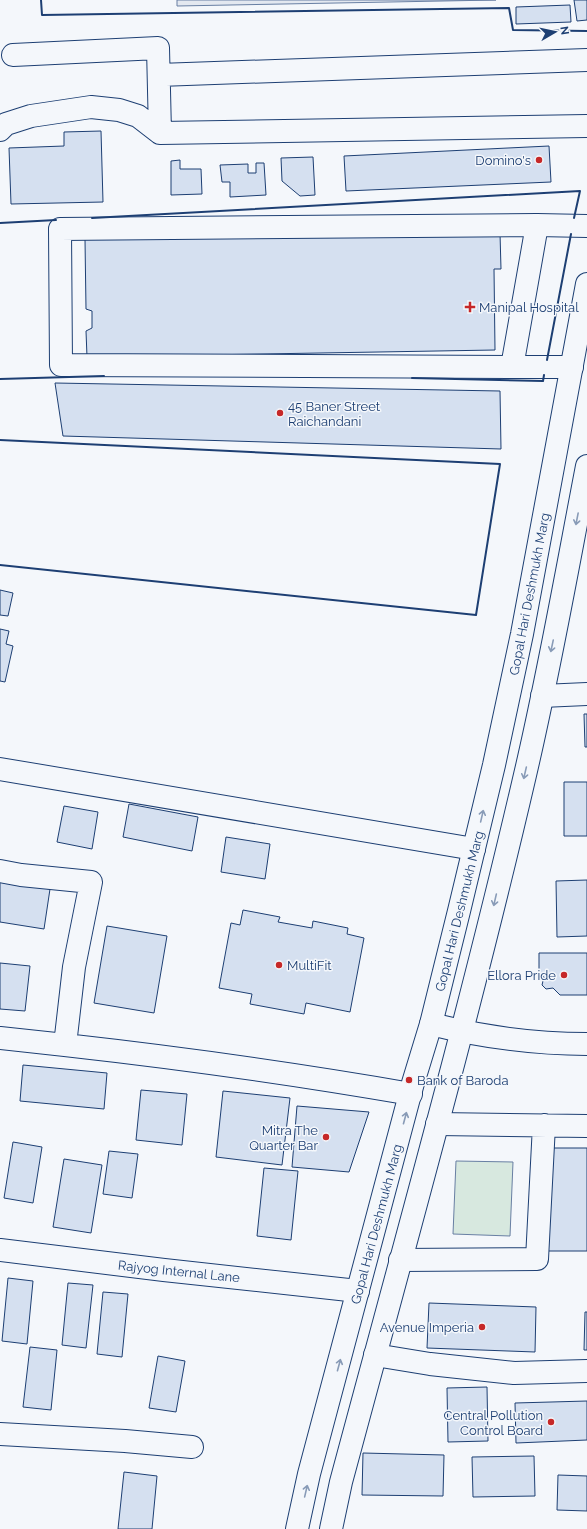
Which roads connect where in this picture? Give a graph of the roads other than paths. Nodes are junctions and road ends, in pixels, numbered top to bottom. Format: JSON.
{"nodes":[{"id":1,"x":13,"y":55,"type":"dead end"},
{"id":2,"x":587,"y":60,"type":"edge"},
{"id":3,"x":159,"y":75,"type":"junction"},
{"id":4,"x":587,"y":126,"type":"edge"},
{"id":5,"x":0,"y":130,"type":"edge"},
{"id":6,"x":160,"y":133,"type":"junction"},
{"id":7,"x":537,"y":225,"type":"junction"},
{"id":8,"x":587,"y":226,"type":"edge"},
{"id":9,"x":587,"y":284,"type":"edge"},
{"id":10,"x":512,"y":367,"type":"junction"},
{"id":11,"x":572,"y":367,"type":"junction"},
{"id":12,"x":587,"y":466,"type":"edge"},
{"id":13,"x":587,"y":694,"type":"edge"},
{"id":14,"x":542,"y":696,"type":"junction"},
{"id":15,"x":0,"y":769,"type":"edge"},
{"id":16,"x":474,"y":848,"type":"junction"},
{"id":17,"x":0,"y":871,"type":"edge"},
{"id":18,"x":431,"y":1024,"type":"junction"},
{"id":19,"x":461,"y":1032,"type":"junction"},
{"id":20,"x":0,"y":1038,"type":"edge"},
{"id":21,"x":587,"y":1044,"type":"edge"},
{"id":22,"x":65,"y":1045,"type":"junction"},
{"id":23,"x":411,"y":1094,"type":"junction"},
{"id":24,"x":437,"y":1124,"type":"junction"},
{"id":25,"x":544,"y":1125,"type":"junction"},
{"id":26,"x":587,"y":1126,"type":"edge"},
{"id":27,"x":0,"y":1250,"type":"edge"},
{"id":28,"x":400,"y":1260,"type":"junction"},
{"id":29,"x":358,"y":1291,"type":"junction"},
{"id":30,"x":375,"y":1355,"type":"junction"},
{"id":31,"x":587,"y":1370,"type":"edge"},
{"id":32,"x":0,"y":1434,"type":"edge"},
{"id":33,"x":192,"y":1447,"type":"dead end"},
{"id":34,"x":297,"y":1529,"type":"edge"},
{"id":35,"x":331,"y":1529,"type":"edge"}],
"edges":[{"from":1,"to":3,"type":"main road"},
{"from":2,"to":3,"type":"main road"},
{"from":3,"to":6,"type":"main road"},
{"from":4,"to":6,"type":"main road"},
{"from":5,"to":6,"type":"main road"},
{"from":7,"to":8,"type":"main road"},
{"from":7,"to":10,"type":"main road"},
{"from":7,"to":10,"type":"main road"},
{"from":9,"to":11,"type":"main road","name":"Gopal Hari Deshmukh Marg"},
{"from":10,"to":11,"type":"main road"},
{"from":16,"to":11,"type":"main road","name":"Gopal Hari Deshmukh Marg","one_way":true},
{"from":12,"to":14,"type":"main road","one_way":true},
{"from":13,"to":14,"type":"main road"},
{"from":14,"to":19,"type":"main road","one_way":true},
{"from":15,"to":16,"type":"main road"},
{"from":16,"to":18,"type":"main road","name":"Gopal Hari Deshmukh Marg"},
{"from":17,"to":22,"type":"main road"},
{"from":18,"to":19,"type":"main road"},
{"from":18,"to":23,"type":"main road","name":"Gopal Hari Deshmukh Marg"},
{"from":19,"to":21,"type":"main road"},
{"from":19,"to":24,"type":"main road"},
{"from":20,"to":22,"type":"main road"},
{"from":22,"to":23,"type":"main road"},
{"from":29,"to":23,"type":"main road","name":"Gopal Hari Deshmukh Marg","one_way":true},
{"from":24,"to":25,"type":"main road"},
{"from":24,"to":28,"type":"main road"},
{"from":25,"to":26,"type":"main road"},
{"from":25,"to":28,"type":"main road"},
{"from":27,"to":29,"type":"main road","name":"Rajyog Internal Lane"},
{"from":28,"to":30,"type":"main road"},
{"from":34,"to":29,"type":"main road","name":"Gopal Hari Deshmukh Marg","one_way":true},
{"from":30,"to":31,"type":"main road"},
{"from":30,"to":35,"type":"main road"},
{"from":32,"to":33,"type":"main road"}]}
